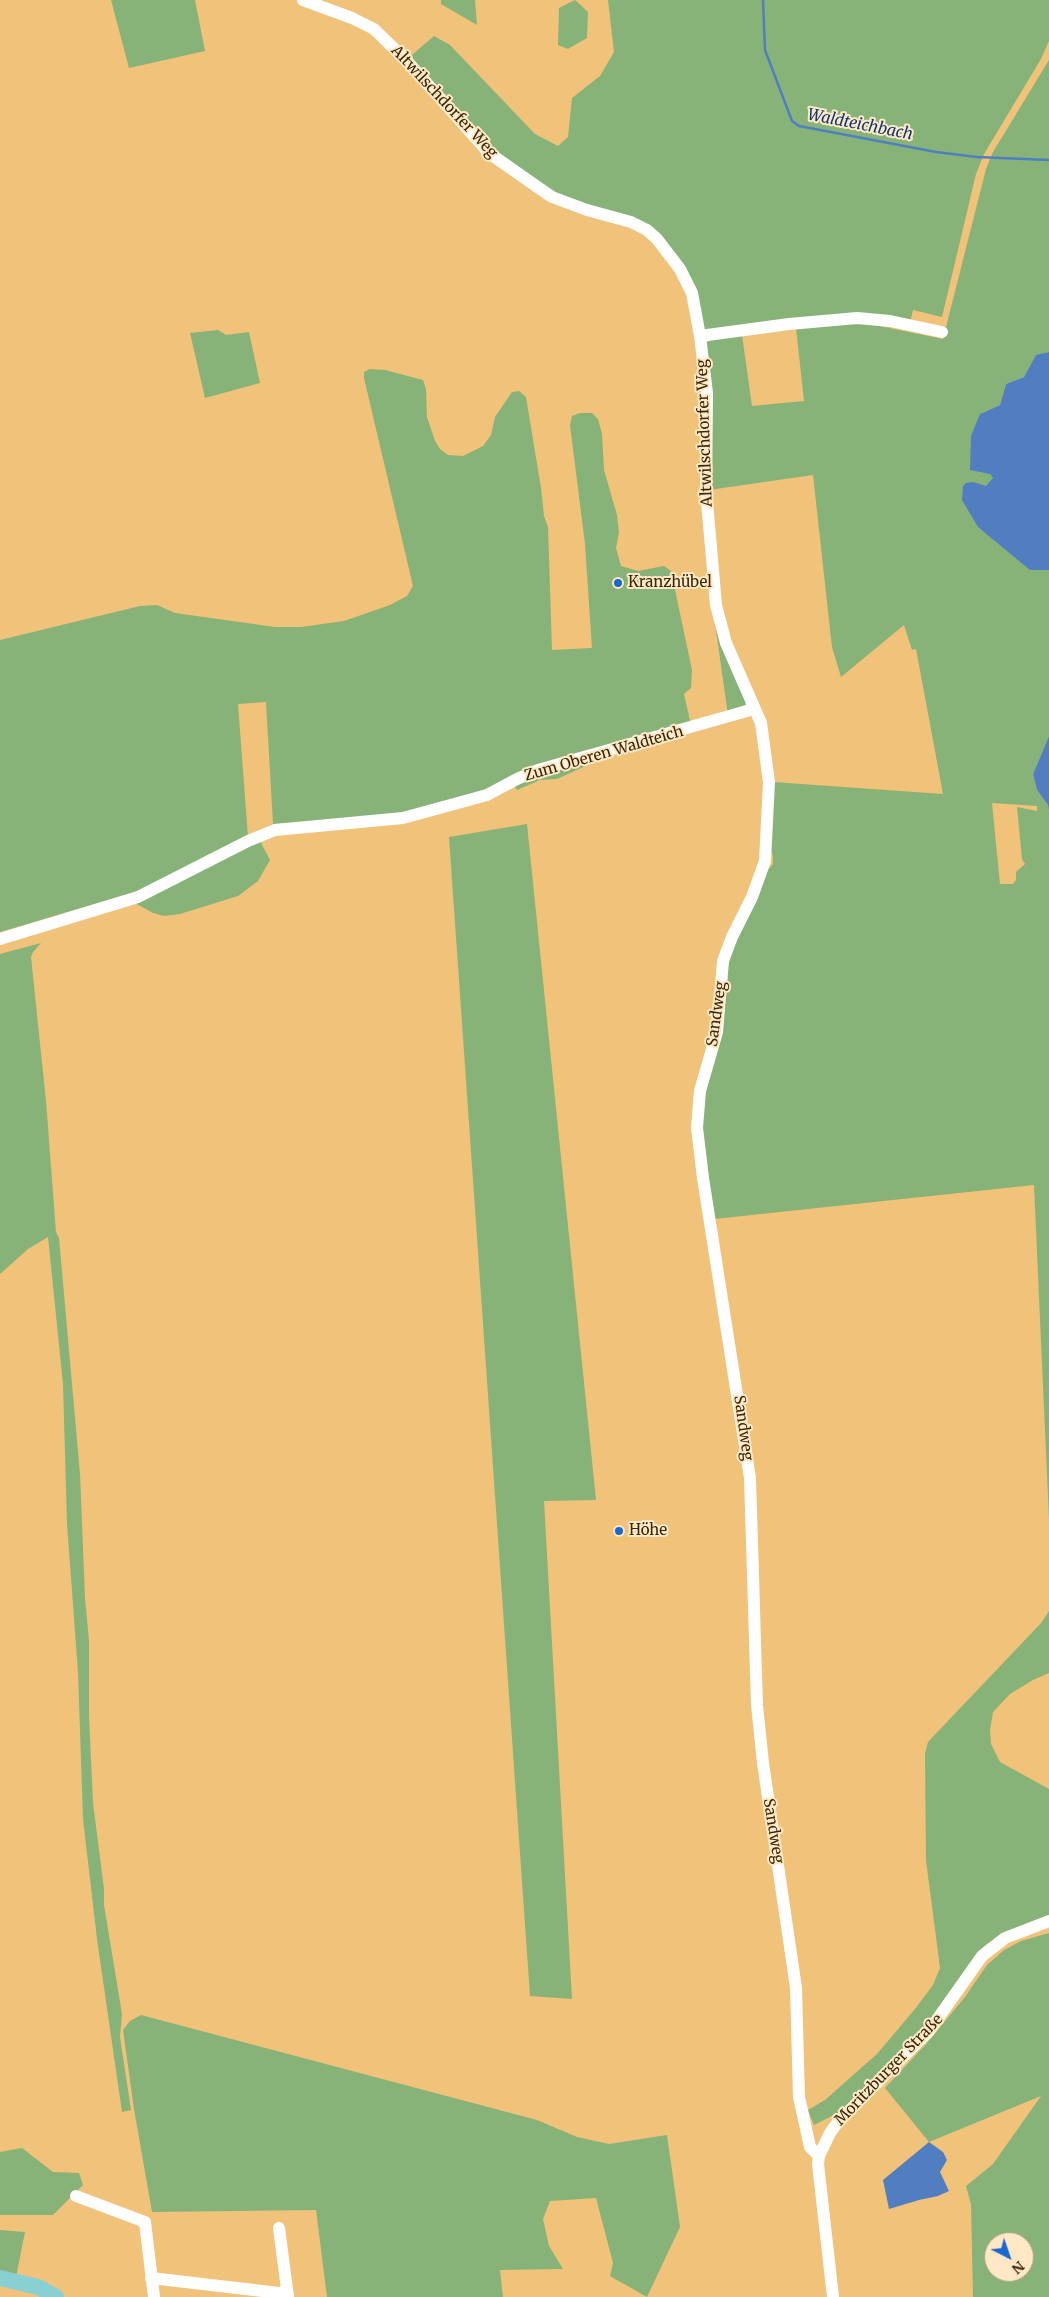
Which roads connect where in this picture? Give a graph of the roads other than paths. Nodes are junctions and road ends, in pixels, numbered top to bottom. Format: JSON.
{"nodes":[{"id":1,"x":303,"y":0,"type":"edge"},
{"id":2,"x":942,"y":332,"type":"dead end"},
{"id":3,"x":700,"y":336,"type":"junction"},
{"id":4,"x":754,"y":709,"type":"junction"},
{"id":5,"x":0,"y":939,"type":"edge"},
{"id":6,"x":1049,"y":1921,"type":"edge"},
{"id":7,"x":819,"y":2156,"type":"junction"},
{"id":8,"x":76,"y":2196,"type":"dead end"},
{"id":9,"x":279,"y":2228,"type":"dead end"},
{"id":10,"x":0,"y":2278,"type":"edge"},
{"id":11,"x":151,"y":2278,"type":"junction"},
{"id":12,"x":288,"y":2295,"type":"edge"},
{"id":13,"x":56,"y":2297,"type":"edge"},
{"id":14,"x":154,"y":2297,"type":"edge"},
{"id":15,"x":833,"y":2297,"type":"edge"}],
"edges":[{"from":1,"to":3,"type":"street","name":"Altwilschdorfer Weg"},
{"from":2,"to":3,"type":"street"},
{"from":3,"to":4,"type":"street","name":"Altwilschdorfer Weg"},
{"from":4,"to":5,"type":"street","name":"Zum Oberen Waldteich"},
{"from":4,"to":7,"type":"street","name":"Sandweg"},
{"from":6,"to":7,"type":"street","name":"Moritzburger Straße"},
{"from":7,"to":15,"type":"street"},
{"from":8,"to":11,"type":"street"},
{"from":9,"to":12,"type":"street"},
{"from":10,"to":13,"type":"main road"},
{"from":11,"to":12,"type":"street"},
{"from":11,"to":14,"type":"street"}]}
